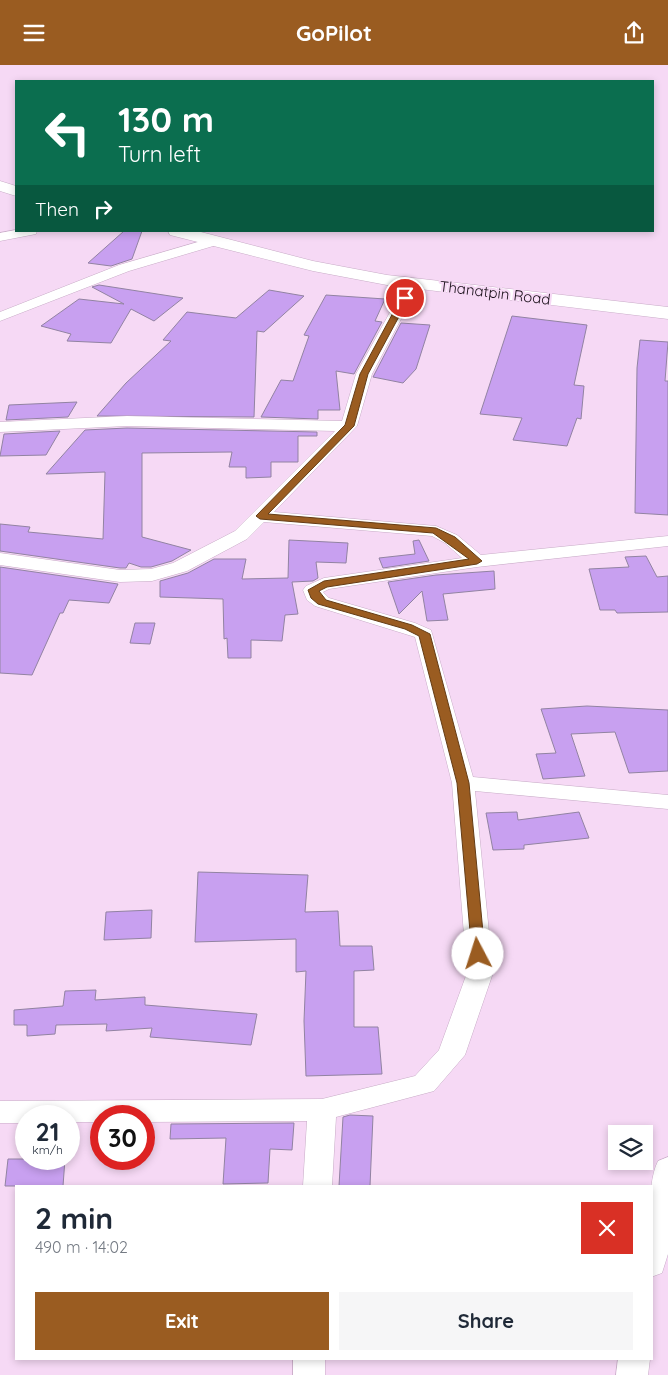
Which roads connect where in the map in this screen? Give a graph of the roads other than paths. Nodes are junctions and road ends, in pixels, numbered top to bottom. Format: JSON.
{"nodes":[{"id":1,"x":0,"y":186,"type":"edge"},
{"id":2,"x":15,"y":191,"type":"edge"},
{"id":3,"x":26,"y":232,"type":"edge"},
{"id":4,"x":180,"y":232,"type":"edge"},
{"id":5,"x":0,"y":237,"type":"edge"},
{"id":6,"x":215,"y":241,"type":"junction"},
{"id":7,"x":413,"y":283,"type":"junction"},
{"id":8,"x":668,"y":313,"type":"edge"},
{"id":9,"x":0,"y":317,"type":"edge"},
{"id":10,"x":349,"y":426,"type":"junction"},
{"id":11,"x":0,"y":427,"type":"edge"},
{"id":12,"x":260,"y":516,"type":"junction"},
{"id":13,"x":668,"y":541,"type":"edge"},
{"id":14,"x":0,"y":559,"type":"edge"},
{"id":15,"x":477,"y":561,"type":"junction"},
{"id":16,"x":463,"y":783,"type":"junction"},
{"id":17,"x":668,"y":802,"type":"edge"},
{"id":18,"x":322,"y":1110,"type":"junction"},
{"id":19,"x":0,"y":1112,"type":"edge"},
{"id":20,"x":668,"y":1169,"type":"edge"},
{"id":21,"x":318,"y":1185,"type":"edge"},
{"id":22,"x":653,"y":1253,"type":"edge"},
{"id":23,"x":309,"y":1360,"type":"edge"},
{"id":24,"x":634,"y":1360,"type":"edge"},
{"id":25,"x":309,"y":1375,"type":"edge"},
{"id":26,"x":632,"y":1375,"type":"edge"}],
"edges":[{"from":1,"to":2,"type":"main road"},
{"from":3,"to":5,"type":"street"},
{"from":4,"to":6,"type":"main road","name":"Thanatpin Road"},
{"from":6,"to":7,"type":"main road","name":"Thanatpin Road"},
{"from":6,"to":9,"type":"street"},
{"from":7,"to":8,"type":"main road","name":"Thanatpin Road"},
{"from":7,"to":10,"type":"street"},
{"from":10,"to":11,"type":"street"},
{"from":10,"to":12,"type":"street"},
{"from":12,"to":14,"type":"street"},
{"from":12,"to":15,"type":"street"},
{"from":13,"to":15,"type":"street"},
{"from":15,"to":16,"type":"street"},
{"from":16,"to":17,"type":"street"},
{"from":16,"to":18,"type":"street"},
{"from":18,"to":19,"type":"street"},
{"from":18,"to":21,"type":"street"},
{"from":20,"to":22,"type":"street"},
{"from":23,"to":25,"type":"street"},
{"from":24,"to":26,"type":"street"}]}
